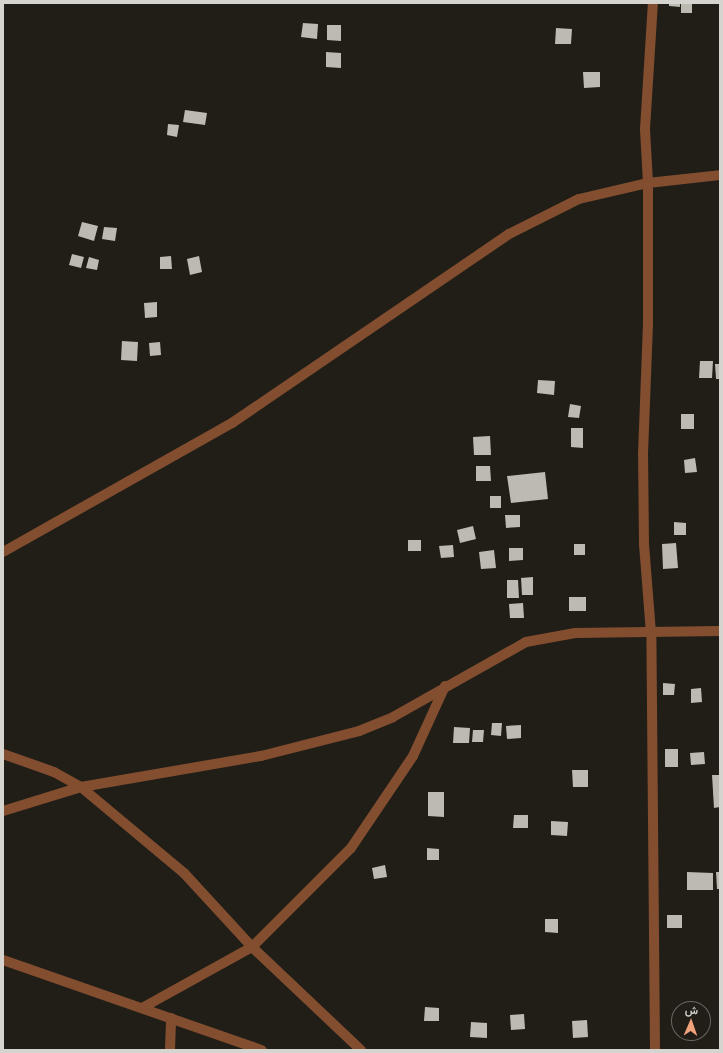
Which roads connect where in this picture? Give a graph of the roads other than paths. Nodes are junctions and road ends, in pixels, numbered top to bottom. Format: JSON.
{"nodes":[{"id":1,"x":653,"y":3,"type":"edge"},
{"id":2,"x":720,"y":175,"type":"edge"},
{"id":3,"x":648,"y":182,"type":"junction"},
{"id":4,"x":3,"y":552,"type":"edge"},
{"id":5,"x":720,"y":631,"type":"edge"},
{"id":6,"x":651,"y":633,"type":"junction"},
{"id":7,"x":445,"y":686,"type":"junction"},
{"id":8,"x":3,"y":754,"type":"edge"},
{"id":9,"x":81,"y":787,"type":"junction"},
{"id":10,"x":3,"y":811,"type":"edge"},
{"id":11,"x":252,"y":947,"type":"junction"},
{"id":12,"x":3,"y":960,"type":"edge"},
{"id":13,"x":142,"y":1008,"type":"junction"},
{"id":14,"x":171,"y":1018,"type":"junction"},
{"id":15,"x":170,"y":1050,"type":"edge"},
{"id":16,"x":262,"y":1050,"type":"edge"},
{"id":17,"x":361,"y":1050,"type":"edge"},
{"id":18,"x":655,"y":1050,"type":"edge"}],
"edges":[{"from":1,"to":3,"type":"street"},
{"from":2,"to":3,"type":"street"},
{"from":3,"to":4,"type":"street"},
{"from":3,"to":6,"type":"street"},
{"from":5,"to":6,"type":"street"},
{"from":6,"to":7,"type":"street"},
{"from":6,"to":18,"type":"street"},
{"from":7,"to":9,"type":"street"},
{"from":7,"to":11,"type":"street"},
{"from":8,"to":9,"type":"street"},
{"from":9,"to":10,"type":"street"},
{"from":9,"to":11,"type":"street"},
{"from":11,"to":13,"type":"street"},
{"from":11,"to":17,"type":"street"},
{"from":12,"to":13,"type":"street"},
{"from":13,"to":14,"type":"street"},
{"from":14,"to":15,"type":"street"},
{"from":14,"to":16,"type":"street"}]}
